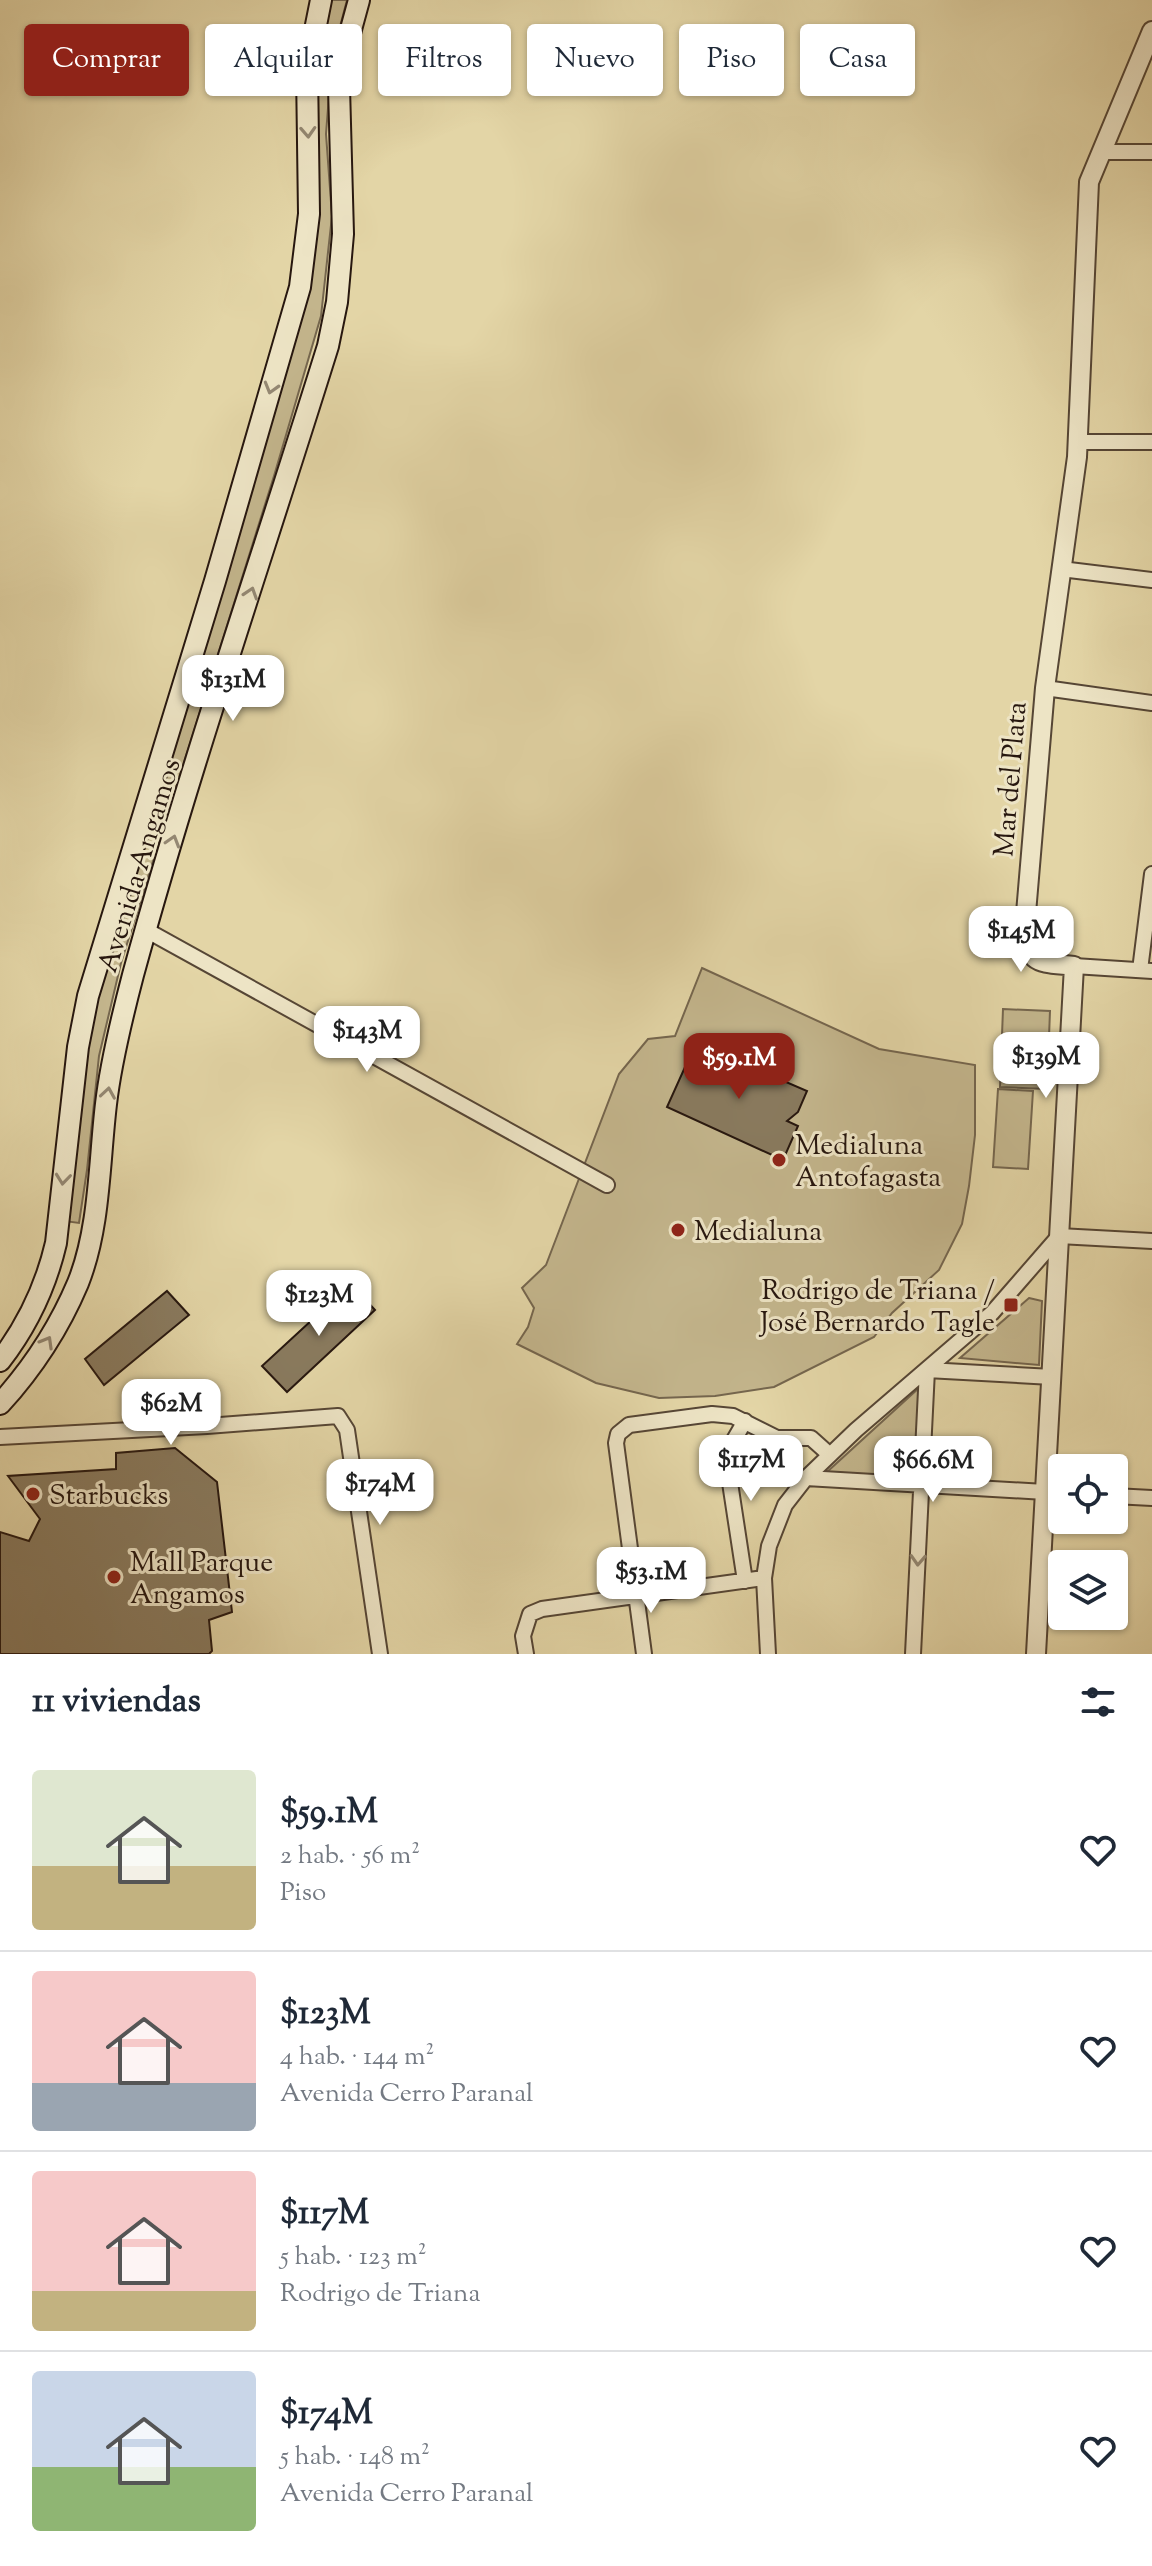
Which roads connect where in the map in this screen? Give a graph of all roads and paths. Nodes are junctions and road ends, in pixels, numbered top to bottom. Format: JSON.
{"nodes":[{"id":1,"x":321,"y":0,"type":"edge"},
{"id":2,"x":359,"y":0,"type":"edge"},
{"id":3,"x":1152,"y":31,"type":"edge"},
{"id":4,"x":1101,"y":152,"type":"junction"},
{"id":5,"x":1152,"y":152,"type":"edge"},
{"id":6,"x":1076,"y":442,"type":"junction"},
{"id":7,"x":1152,"y":442,"type":"edge"},
{"id":8,"x":1061,"y":569,"type":"junction"},
{"id":9,"x":1152,"y":580,"type":"edge"},
{"id":10,"x":1045,"y":688,"type":"junction"},
{"id":11,"x":1152,"y":703,"type":"edge"},
{"id":12,"x":1152,"y":874,"type":"edge"},
{"id":13,"x":146,"y":930,"type":"junction"},
{"id":14,"x":1074,"y":966,"type":"junction"},
{"id":15,"x":1146,"y":971,"type":"edge"},
{"id":16,"x":607,"y":1185,"type":"dead end"},
{"id":17,"x":1059,"y":1236,"type":"junction"},
{"id":18,"x":1152,"y":1241,"type":"edge"},
{"id":19,"x":0,"y":1361,"type":"edge"},
{"id":20,"x":927,"y":1370,"type":"junction"},
{"id":21,"x":1052,"y":1377,"type":"junction"},
{"id":22,"x":0,"y":1404,"type":"edge"},
{"id":23,"x":745,"y":1421,"type":"junction"},
{"id":24,"x":0,"y":1437,"type":"edge"},
{"id":25,"x":1053,"y":1454,"type":"edge"},
{"id":26,"x":830,"y":1455,"type":"junction"},
{"id":27,"x":806,"y":1478,"type":"junction"},
{"id":28,"x":921,"y":1485,"type":"junction"},
{"id":29,"x":1048,"y":1492,"type":"edge"},
{"id":30,"x":1128,"y":1497,"type":"edge"},
{"id":31,"x":1152,"y":1498,"type":"edge"},
{"id":32,"x":1049,"y":1534,"type":"edge"},
{"id":33,"x":764,"y":1578,"type":"junction"},
{"id":34,"x":745,"y":1581,"type":"junction"},
{"id":35,"x":636,"y":1598,"type":"junction"},
{"id":36,"x":380,"y":1654,"type":"edge"},
{"id":37,"x":526,"y":1654,"type":"edge"},
{"id":38,"x":644,"y":1654,"type":"edge"},
{"id":39,"x":768,"y":1654,"type":"edge"},
{"id":40,"x":913,"y":1654,"type":"edge"},
{"id":41,"x":1036,"y":1654,"type":"edge"}],
"edges":[{"from":1,"to":19,"type":"main road","name":"Avenida Angamos","one_way":true},
{"from":13,"to":2,"type":"main road","name":"Avenida Angamos","one_way":true},
{"from":3,"to":4,"type":"street","name":"Mar del Plata"},
{"from":4,"to":5,"type":"street"},
{"from":4,"to":6,"type":"street","name":"Mar del Plata"},
{"from":6,"to":7,"type":"street"},
{"from":6,"to":8,"type":"street","name":"Mar del Plata"},
{"from":8,"to":9,"type":"street"},
{"from":8,"to":10,"type":"street","name":"Mar del Plata"},
{"from":10,"to":11,"type":"street"},
{"from":10,"to":14,"type":"street","name":"Mar del Plata"},
{"from":12,"to":15,"type":"street"},
{"from":13,"to":16,"type":"street"},
{"from":22,"to":13,"type":"main road","name":"Avenida Angamos","one_way":true},
{"from":14,"to":15,"type":"street"},
{"from":14,"to":17,"type":"street"},
{"from":17,"to":18,"type":"street"},
{"from":17,"to":20,"type":"street"},
{"from":17,"to":21,"type":"street"},
{"from":20,"to":21,"type":"street"},
{"from":20,"to":26,"type":"street"},
{"from":20,"to":28,"type":"street"},
{"from":21,"to":25,"type":"street"},
{"from":23,"to":26,"type":"street"},
{"from":23,"to":34,"type":"street"},
{"from":23,"to":35,"type":"street"},
{"from":24,"to":36,"type":"street"},
{"from":26,"to":27,"type":"street"},
{"from":27,"to":28,"type":"street"},
{"from":27,"to":33,"type":"street"},
{"from":28,"to":29,"type":"street"},
{"from":28,"to":40,"type":"street","one_way":true},
{"from":30,"to":31,"type":"street"},
{"from":32,"to":41,"type":"street"},
{"from":33,"to":34,"type":"street"},
{"from":33,"to":39,"type":"street"},
{"from":34,"to":35,"type":"street"},
{"from":35,"to":37,"type":"street"},
{"from":35,"to":38,"type":"street"}]}
